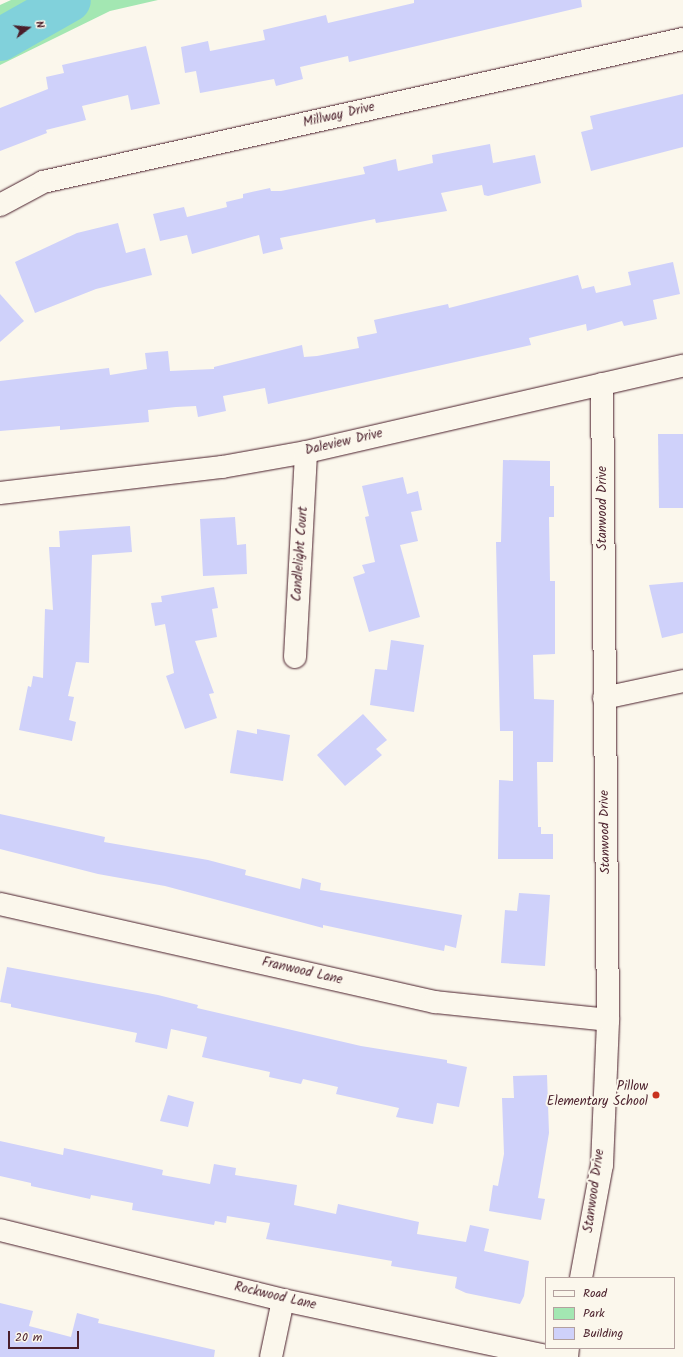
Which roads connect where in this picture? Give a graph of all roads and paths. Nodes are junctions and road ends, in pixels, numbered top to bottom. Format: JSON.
{"nodes":[{"id":1,"x":683,"y":39,"type":"edge"},
{"id":2,"x":0,"y":205,"type":"edge"},
{"id":3,"x":683,"y":366,"type":"edge"},
{"id":4,"x":602,"y":384,"type":"junction"},
{"id":5,"x":306,"y":452,"type":"junction"},
{"id":6,"x":0,"y":493,"type":"edge"},
{"id":7,"x":295,"y":656,"type":"dead end"},
{"id":8,"x":683,"y":681,"type":"edge"},
{"id":9,"x":604,"y":698,"type":"junction"},
{"id":10,"x":0,"y":904,"type":"edge"},
{"id":11,"x":608,"y":1020,"type":"junction"},
{"id":12,"x":0,"y":1230,"type":"edge"},
{"id":13,"x":581,"y":1277,"type":"edge"},
{"id":14,"x":283,"y":1300,"type":"junction"},
{"id":15,"x":271,"y":1357,"type":"edge"},
{"id":16,"x":551,"y":1357,"type":"edge"}],
"edges":[{"from":1,"to":2,"type":"street","name":"Millway Drive"},
{"from":3,"to":4,"type":"street","name":"Daleview Drive"},
{"from":4,"to":5,"type":"street","name":"Daleview Drive"},
{"from":4,"to":9,"type":"street","name":"Stanwood Drive"},
{"from":5,"to":6,"type":"street","name":"Daleview Drive"},
{"from":5,"to":7,"type":"street","name":"Candlelight Court"},
{"from":8,"to":9,"type":"street"},
{"from":9,"to":11,"type":"street","name":"Stanwood Drive"},
{"from":10,"to":11,"type":"street","name":"Franwood Lane"},
{"from":11,"to":13,"type":"street","name":"Stanwood Drive"},
{"from":12,"to":14,"type":"street","name":"Rockwood Lane"},
{"from":14,"to":15,"type":"street"},
{"from":14,"to":16,"type":"street","name":"Rockwood Lane"}]}
